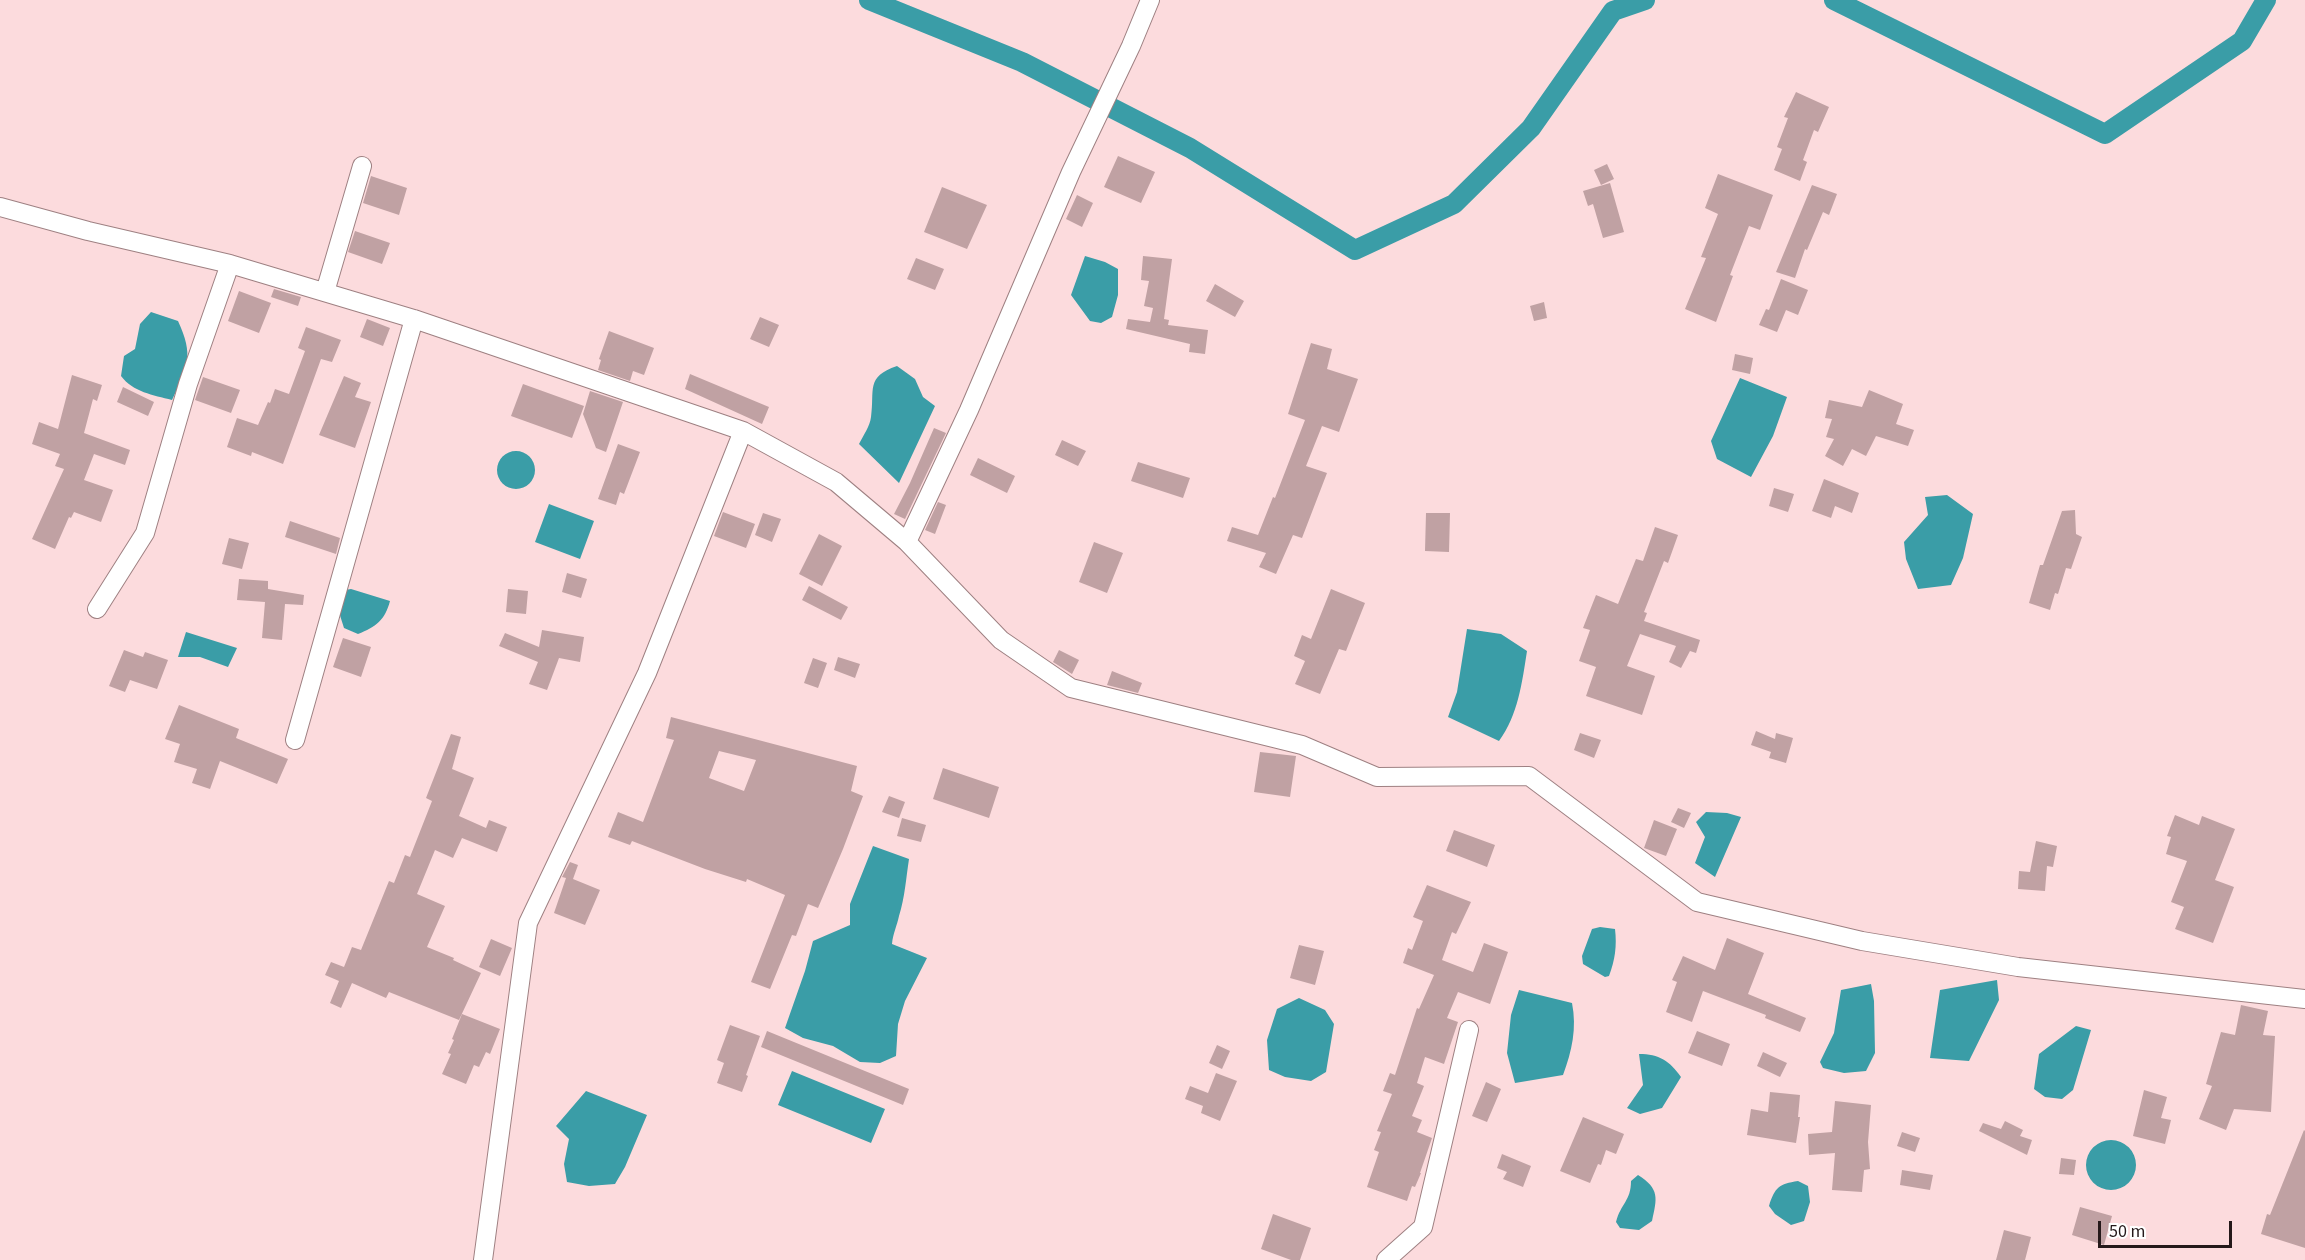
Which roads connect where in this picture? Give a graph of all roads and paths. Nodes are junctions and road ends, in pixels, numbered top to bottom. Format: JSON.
{"nodes":[{"id":1,"x":1150,"y":0,"type":"edge"},
{"id":2,"x":362,"y":166,"type":"dead end"},
{"id":3,"x":0,"y":207,"type":"edge"},
{"id":4,"x":230,"y":264,"type":"junction"},
{"id":5,"x":325,"y":292,"type":"junction"},
{"id":6,"x":414,"y":319,"type":"junction"},
{"id":7,"x":743,"y":431,"type":"junction"},
{"id":8,"x":907,"y":542,"type":"junction"},
{"id":9,"x":97,"y":609,"type":"dead end"},
{"id":10,"x":295,"y":740,"type":"dead end"},
{"id":11,"x":2305,"y":999,"type":"edge"},
{"id":12,"x":1469,"y":1030,"type":"dead end"},
{"id":13,"x":483,"y":1260,"type":"edge"},
{"id":14,"x":1386,"y":1260,"type":"edge"}],
"edges":[{"from":1,"to":8,"type":"street"},
{"from":2,"to":5,"type":"street"},
{"from":3,"to":4,"type":"street"},
{"from":4,"to":5,"type":"street"},
{"from":4,"to":9,"type":"street"},
{"from":5,"to":6,"type":"street"},
{"from":6,"to":7,"type":"street"},
{"from":6,"to":10,"type":"street"},
{"from":7,"to":8,"type":"street"},
{"from":7,"to":13,"type":"street"},
{"from":8,"to":11,"type":"street"},
{"from":12,"to":14,"type":"street"}]}
